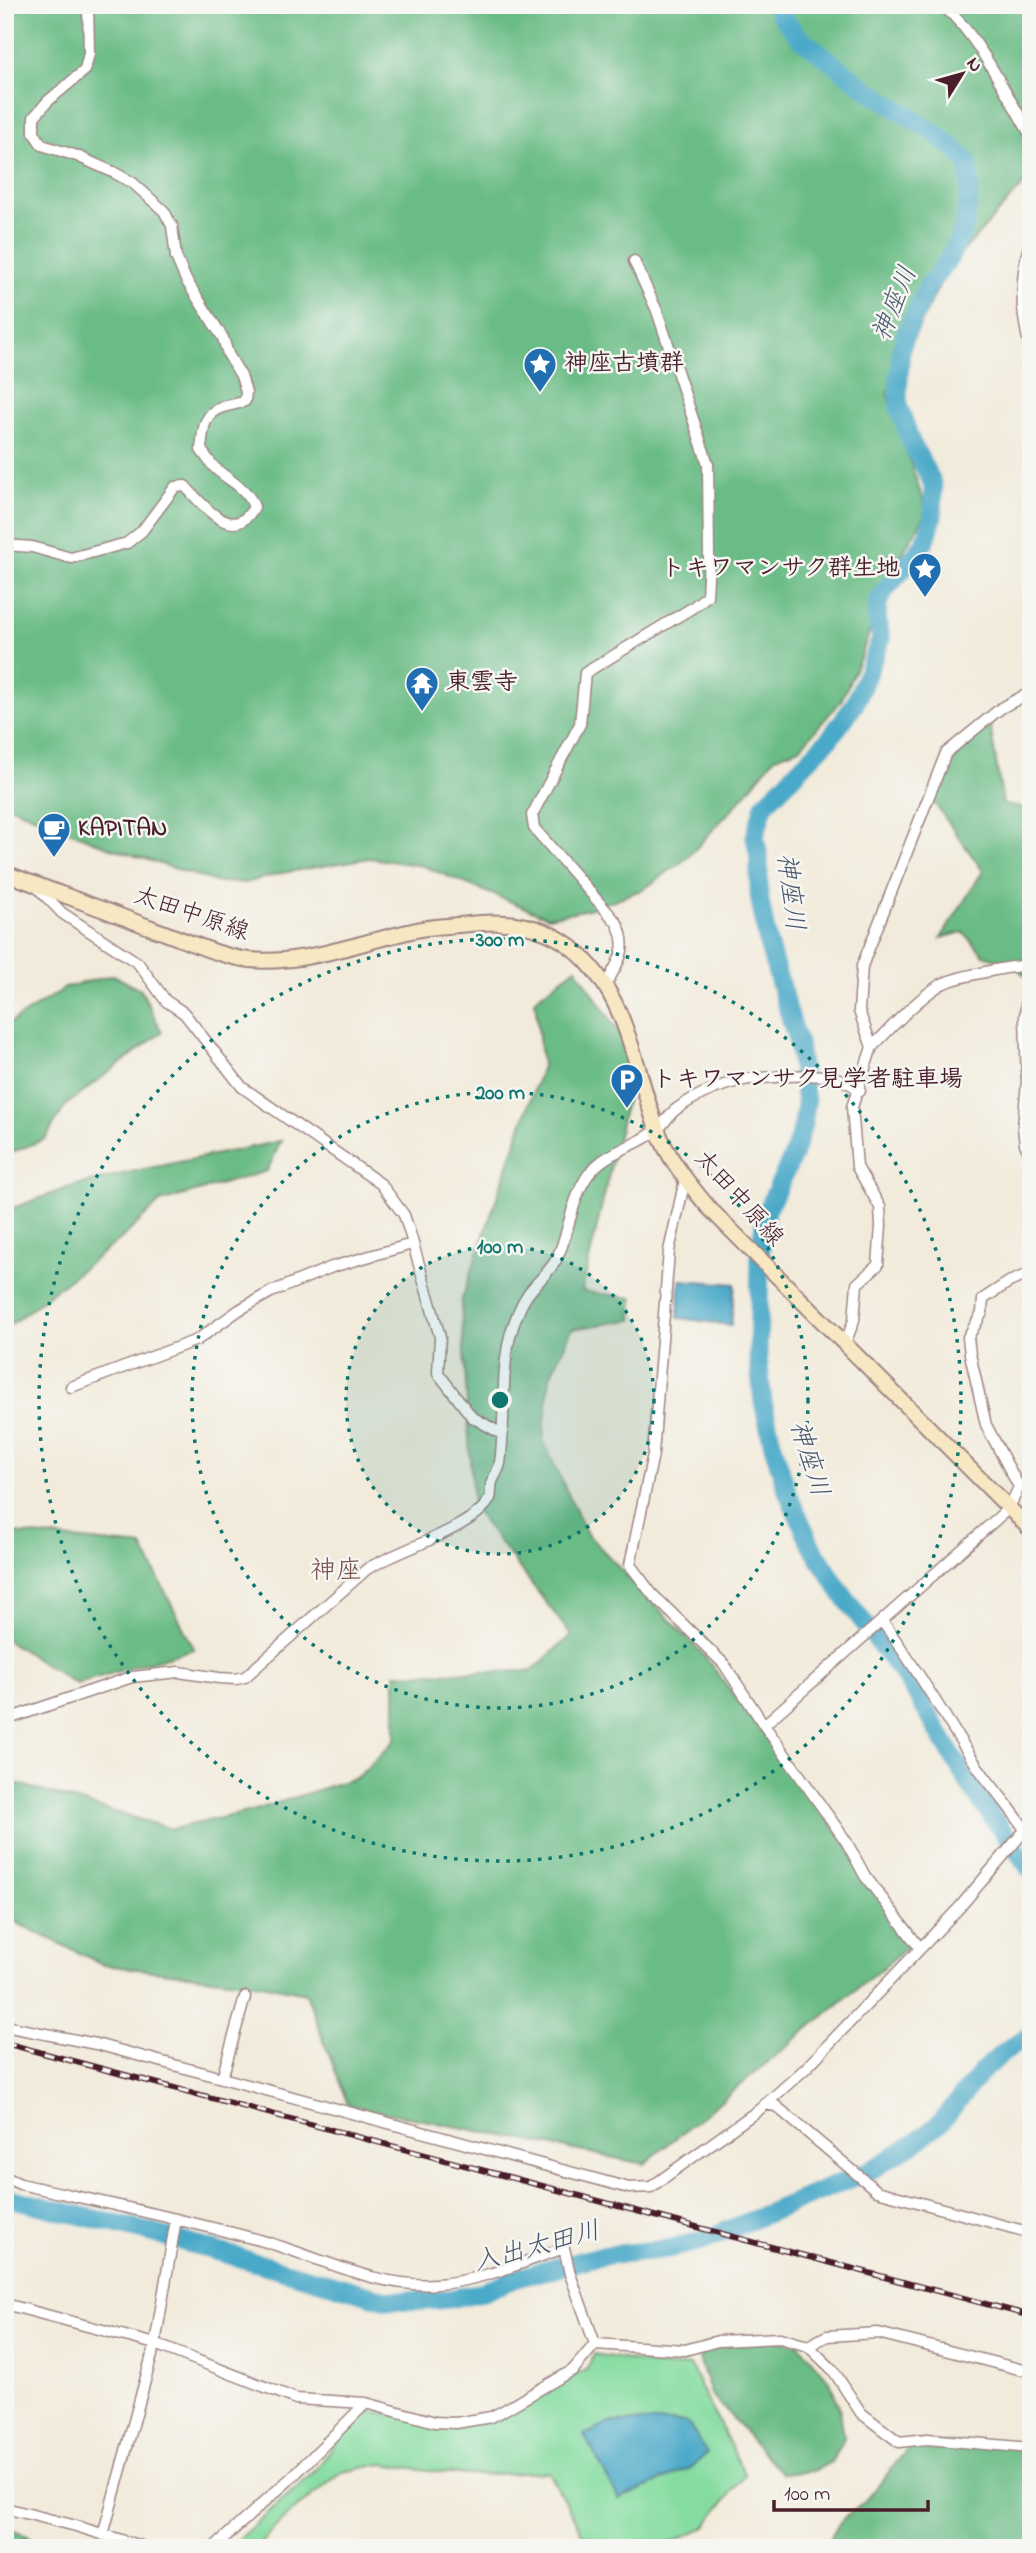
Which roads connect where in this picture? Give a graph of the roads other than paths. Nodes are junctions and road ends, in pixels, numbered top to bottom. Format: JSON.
{"nodes":[{"id":1,"x":88,"y":5,"type":"edge"},
{"id":2,"x":941,"y":5,"type":"edge"},
{"id":3,"x":1031,"y":136,"type":"edge"},
{"id":4,"x":1031,"y":239,"type":"edge"},
{"id":5,"x":634,"y":261,"type":"dead end"},
{"id":6,"x":1027,"y":265,"type":"edge"},
{"id":7,"x":1031,"y":351,"type":"edge"},
{"id":8,"x":5,"y":545,"type":"edge"},
{"id":9,"x":1031,"y":692,"type":"edge"},
{"id":10,"x":5,"y":873,"type":"edge"},
{"id":11,"x":35,"y":884,"type":"junction"},
{"id":12,"x":1031,"y":953,"type":"edge"},
{"id":13,"x":1030,"y":964,"type":"edge"},
{"id":14,"x":606,"y":986,"type":"junction"},
{"id":15,"x":872,"y":1047,"type":"junction"},
{"id":16,"x":860,"y":1091,"type":"junction"},
{"id":17,"x":657,"y":1130,"type":"junction"},
{"id":18,"x":1031,"y":1157,"type":"edge"},
{"id":19,"x":685,"y":1180,"type":"junction"},
{"id":20,"x":412,"y":1244,"type":"junction"},
{"id":21,"x":1031,"y":1273,"type":"edge"},
{"id":22,"x":845,"y":1344,"type":"junction"},
{"id":23,"x":71,"y":1387,"type":"dead end"},
{"id":24,"x":502,"y":1434,"type":"junction"},
{"id":25,"x":1009,"y":1508,"type":"junction"},
{"id":26,"x":1031,"y":1530,"type":"edge"},
{"id":27,"x":882,"y":1620,"type":"junction"},
{"id":28,"x":5,"y":1720,"type":"edge"},
{"id":29,"x":764,"y":1725,"type":"junction"},
{"id":30,"x":1028,"y":1826,"type":"edge"},
{"id":31,"x":1031,"y":1840,"type":"edge"},
{"id":32,"x":920,"y":1948,"type":"junction"},
{"id":33,"x":245,"y":1997,"type":"dead end"},
{"id":34,"x":5,"y":2026,"type":"edge"},
{"id":35,"x":222,"y":2078,"type":"junction"},
{"id":36,"x":765,"y":2104,"type":"junction"},
{"id":37,"x":5,"y":2177,"type":"edge"},
{"id":38,"x":176,"y":2219,"type":"junction"},
{"id":39,"x":1031,"y":2233,"type":"edge"},
{"id":40,"x":5,"y":2304,"type":"edge"},
{"id":41,"x":155,"y":2344,"type":"junction"},
{"id":42,"x":595,"y":2344,"type":"junction"},
{"id":43,"x":808,"y":2346,"type":"junction"},
{"id":44,"x":1031,"y":2372,"type":"edge"},
{"id":45,"x":366,"y":2403,"type":"junction"},
{"id":46,"x":1031,"y":2448,"type":"edge"},
{"id":47,"x":5,"y":2508,"type":"edge"},
{"id":48,"x":103,"y":2535,"type":"junction"},
{"id":49,"x":147,"y":2548,"type":"edge"},
{"id":50,"x":213,"y":2548,"type":"edge"}],
"edges":[{"from":1,"to":8,"type":"street"},
{"from":2,"to":3,"type":"street"},
{"from":4,"to":6,"type":"street"},
{"from":5,"to":14,"type":"street"},
{"from":6,"to":7,"type":"street"},
{"from":9,"to":15,"type":"street"},
{"from":10,"to":11,"type":"main road","name":"太田中原線"},
{"from":11,"to":14,"type":"main road","name":"太田中原線"},
{"from":11,"to":20,"type":"street"},
{"from":12,"to":13,"type":"street"},
{"from":13,"to":15,"type":"street"},
{"from":13,"to":18,"type":"street"},
{"from":14,"to":17,"type":"main road","name":"太田中原線"},
{"from":15,"to":16,"type":"street"},
{"from":16,"to":17,"type":"street"},
{"from":16,"to":22,"type":"street"},
{"from":17,"to":19,"type":"main road","name":"太田中原線"},
{"from":17,"to":24,"type":"street"},
{"from":19,"to":22,"type":"main road","name":"太田中原線"},
{"from":19,"to":29,"type":"street"},
{"from":20,"to":23,"type":"street"},
{"from":20,"to":24,"type":"street"},
{"from":21,"to":25,"type":"street"},
{"from":22,"to":25,"type":"main road","name":"太田中原線"},
{"from":24,"to":28,"type":"street"},
{"from":25,"to":26,"type":"main road","name":"太田中原線"},
{"from":25,"to":27,"type":"street"},
{"from":27,"to":29,"type":"street"},
{"from":27,"to":30,"type":"street"},
{"from":29,"to":32,"type":"street"},
{"from":30,"to":31,"type":"street"},
{"from":30,"to":32,"type":"street"},
{"from":32,"to":36,"type":"street"},
{"from":33,"to":35,"type":"street"},
{"from":34,"to":35,"type":"street"},
{"from":35,"to":36,"type":"street"},
{"from":36,"to":39,"type":"street"},
{"from":37,"to":38,"type":"street"},
{"from":38,"to":41,"type":"street"},
{"from":38,"to":42,"type":"street"},
{"from":40,"to":41,"type":"street"},
{"from":41,"to":45,"type":"street"},
{"from":41,"to":48,"type":"street"},
{"from":42,"to":43,"type":"street"},
{"from":42,"to":45,"type":"street"},
{"from":43,"to":44,"type":"street"},
{"from":43,"to":46,"type":"street"},
{"from":45,"to":50,"type":"street"},
{"from":47,"to":48,"type":"street"},
{"from":48,"to":49,"type":"street"}]}
